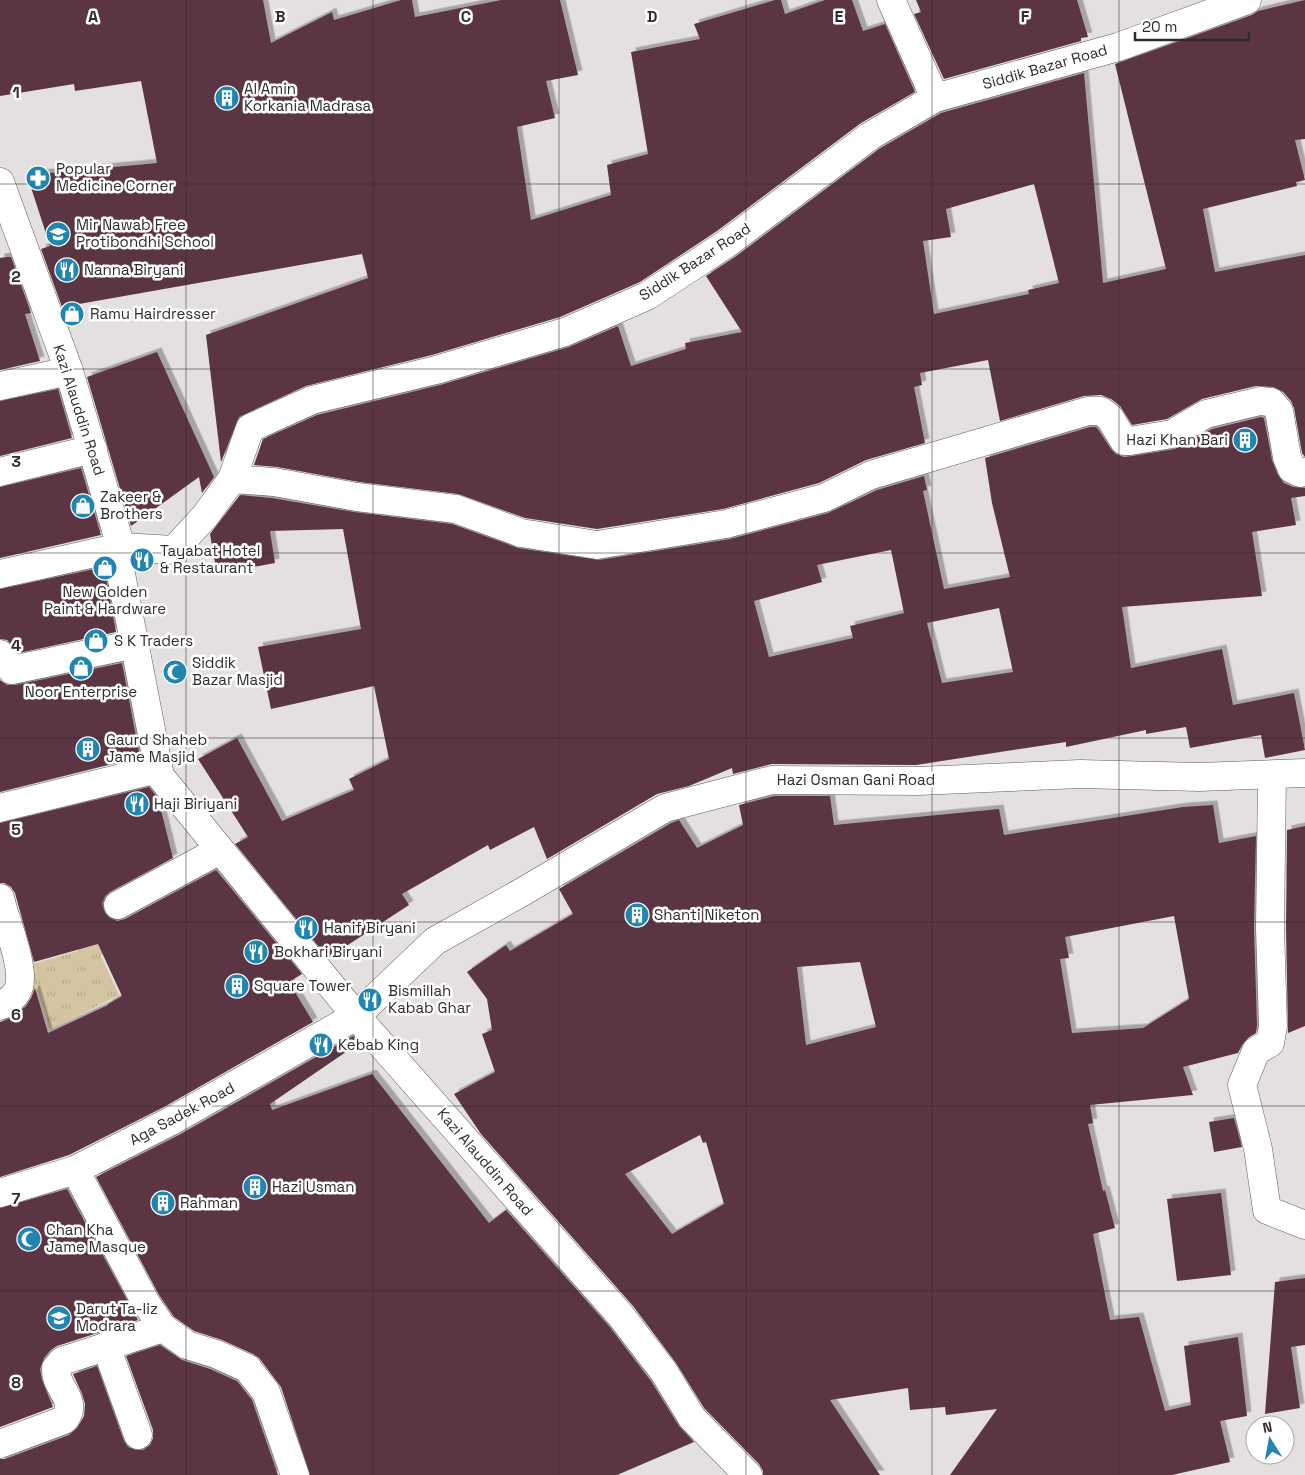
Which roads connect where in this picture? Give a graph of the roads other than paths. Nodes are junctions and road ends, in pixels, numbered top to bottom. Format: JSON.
{"nodes":[{"id":1,"x":891,"y":0,"type":"edge"},
{"id":2,"x":1247,"y":0,"type":"edge"},
{"id":3,"x":935,"y":98,"type":"junction"},
{"id":4,"x":0,"y":182,"type":"edge"},
{"id":5,"x":69,"y":371,"type":"junction"},
{"id":6,"x":0,"y":386,"type":"edge"},
{"id":7,"x":93,"y":449,"type":"junction"},
{"id":8,"x":0,"y":472,"type":"edge"},
{"id":9,"x":1305,"y":472,"type":"edge"},
{"id":10,"x":232,"y":479,"type":"junction"},
{"id":11,"x":121,"y":547,"type":"junction"},
{"id":12,"x":0,"y":574,"type":"edge"},
{"id":13,"x":135,"y":644,"type":"junction"},
{"id":14,"x":0,"y":654,"type":"edge"},
{"id":15,"x":158,"y":769,"type":"junction"},
{"id":16,"x":1305,"y":773,"type":"edge"},
{"id":17,"x":1272,"y":775,"type":"junction"},
{"id":18,"x":0,"y":808,"type":"edge"},
{"id":19,"x":220,"y":850,"type":"junction"},
{"id":20,"x":0,"y":898,"type":"edge"},
{"id":21,"x":118,"y":905,"type":"dead end"},
{"id":22,"x":0,"y":1006,"type":"edge"},
{"id":23,"x":356,"y":1016,"type":"junction"},
{"id":24,"x":75,"y":1170,"type":"junction"},
{"id":25,"x":0,"y":1193,"type":"edge"},
{"id":26,"x":1305,"y":1225,"type":"edge"},
{"id":27,"x":163,"y":1328,"type":"junction"},
{"id":28,"x":106,"y":1346,"type":"junction"},
{"id":29,"x":138,"y":1436,"type":"dead end"},
{"id":30,"x":0,"y":1444,"type":"edge"},
{"id":31,"x":295,"y":1475,"type":"edge"},
{"id":32,"x":748,"y":1475,"type":"edge"}],
"edges":[{"from":1,"to":3,"type":"street"},
{"from":2,"to":3,"type":"street","name":"Siddik Bazar Road"},
{"from":3,"to":10,"type":"street","name":"Siddik Bazar Road"},
{"from":4,"to":5,"type":"street","name":"Kazi Alauddin Road"},
{"from":5,"to":6,"type":"street"},
{"from":5,"to":7,"type":"street","name":"Kazi Alauddin Road"},
{"from":7,"to":8,"type":"street"},
{"from":7,"to":11,"type":"street","name":"Kazi Alauddin Road"},
{"from":9,"to":10,"type":"street"},
{"from":10,"to":11,"type":"street","name":"Siddik Bazar Road"},
{"from":11,"to":12,"type":"street"},
{"from":11,"to":13,"type":"street","name":"Kazi Alauddin Road"},
{"from":13,"to":14,"type":"street"},
{"from":13,"to":15,"type":"street","name":"Kazi Alauddin Road"},
{"from":15,"to":18,"type":"street"},
{"from":15,"to":19,"type":"street","name":"Kazi Alauddin Road"},
{"from":16,"to":17,"type":"street","name":"Hazi Osman Gani Road"},
{"from":17,"to":23,"type":"street","name":"Hazi Osman Gani Road"},
{"from":17,"to":26,"type":"street"},
{"from":19,"to":21,"type":"street"},
{"from":19,"to":23,"type":"street","name":"Kazi Alauddin Road"},
{"from":20,"to":22,"type":"street"},
{"from":23,"to":24,"type":"street","name":"Aga Sadek Road"},
{"from":23,"to":32,"type":"street","name":"Kazi Alauddin Road"},
{"from":24,"to":25,"type":"street","name":"Aga Sadek Road"},
{"from":24,"to":27,"type":"street"},
{"from":27,"to":28,"type":"street"},
{"from":27,"to":31,"type":"street"},
{"from":28,"to":29,"type":"street"},
{"from":28,"to":30,"type":"street"}]}
